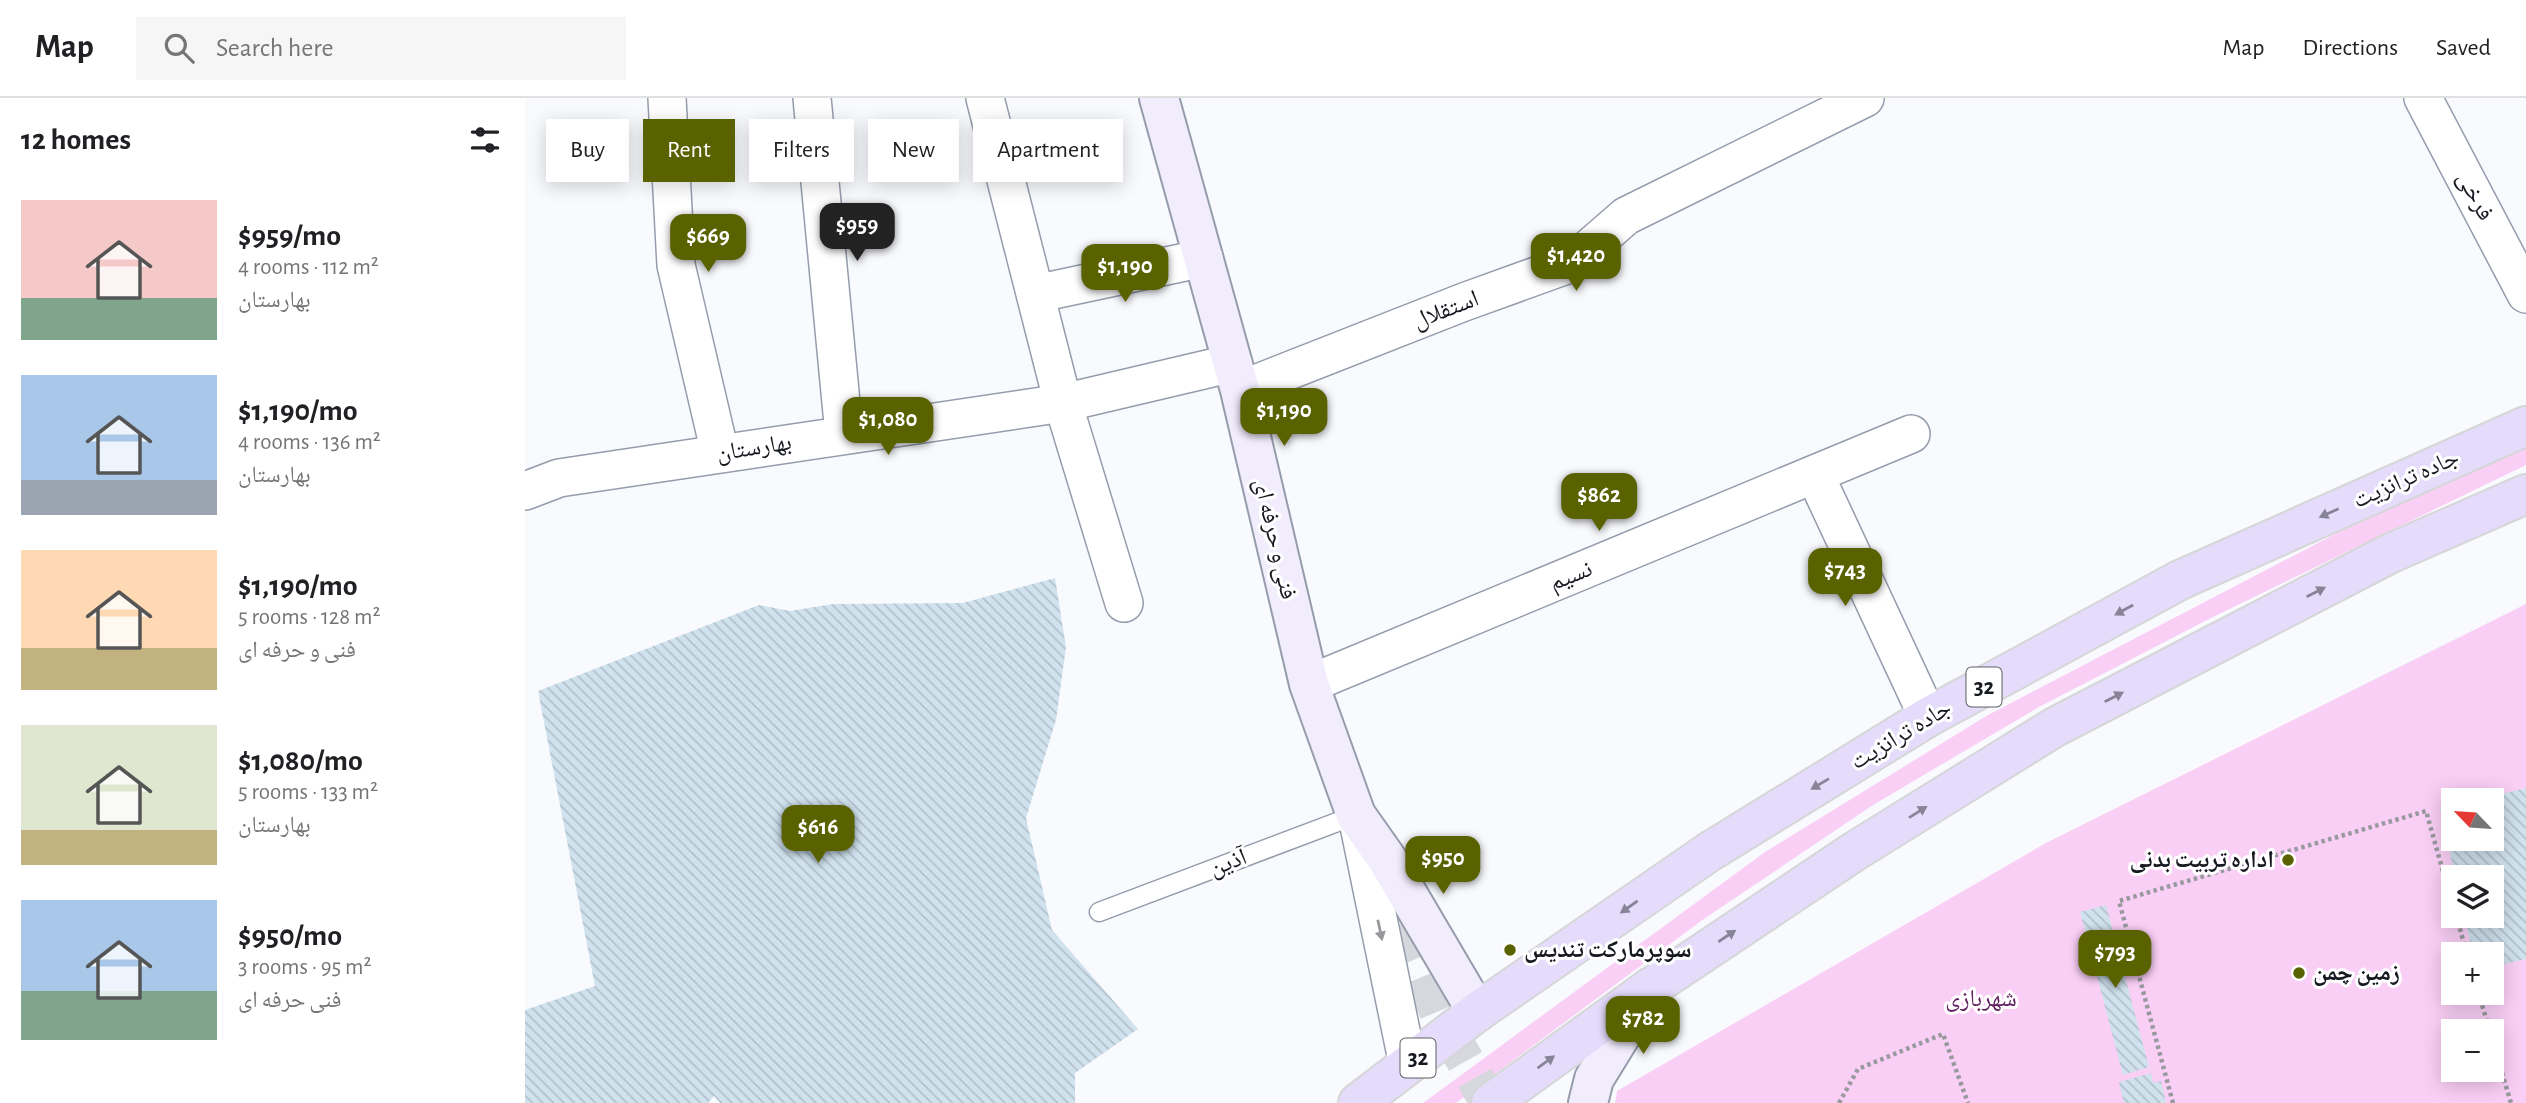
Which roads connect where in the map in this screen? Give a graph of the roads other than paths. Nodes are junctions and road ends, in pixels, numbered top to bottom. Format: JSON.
{"nodes":[{"id":1,"x":667,"y":98,"type":"edge"},
{"id":2,"x":812,"y":98,"type":"edge"},
{"id":3,"x":985,"y":98,"type":"edge"},
{"id":4,"x":1159,"y":98,"type":"edge"},
{"id":5,"x":1865,"y":98,"type":"edge"},
{"id":6,"x":2423,"y":98,"type":"edge"},
{"id":7,"x":1204,"y":258,"type":"junction"},
{"id":8,"x":1035,"y":294,"type":"junction"},
{"id":9,"x":2526,"y":294,"type":"edge"},
{"id":10,"x":1237,"y":376,"type":"junction"},
{"id":11,"x":1063,"y":403,"type":"junction"},
{"id":12,"x":2526,"y":426,"type":"edge"},
{"id":13,"x":844,"y":434,"type":"junction"},
{"id":14,"x":1911,"y":434,"type":"dead end"},
{"id":15,"x":720,"y":453,"type":"junction"},
{"id":16,"x":1815,"y":475,"type":"junction"},
{"id":17,"x":525,"y":491,"type":"edge"},
{"id":18,"x":2526,"y":494,"type":"edge"},
{"id":19,"x":1124,"y":603,"type":"dead end"},
{"id":20,"x":1309,"y":684,"type":"junction"},
{"id":21,"x":1929,"y":717,"type":"junction"},
{"id":22,"x":1356,"y":815,"type":"junction"},
{"id":23,"x":1098,"y":912,"type":"dead end"},
{"id":24,"x":1650,"y":988,"type":"junction"},
{"id":25,"x":1477,"y":1012,"type":"junction"},
{"id":26,"x":1408,"y":1065,"type":"junction"},
{"id":27,"x":1358,"y":1103,"type":"edge"},
{"id":28,"x":1491,"y":1103,"type":"edge"},
{"id":29,"x":1588,"y":1103,"type":"edge"}],
"edges":[{"from":1,"to":15,"type":"street"},
{"from":2,"to":13,"type":"street"},
{"from":3,"to":8,"type":"street"},
{"from":4,"to":7,"type":"street","name":"فنی و حرفه ای"},
{"from":5,"to":10,"type":"street","name":"استقلال"},
{"from":6,"to":9,"type":"street","name":"فرخی"},
{"from":7,"to":8,"type":"street"},
{"from":7,"to":10,"type":"street","name":"فنی و حرفه ای"},
{"from":8,"to":11,"type":"street"},
{"from":10,"to":11,"type":"street","name":"بهارستان"},
{"from":10,"to":20,"type":"street","name":"فنی و حرفه ای"},
{"from":11,"to":13,"type":"street","name":"بهارستان"},
{"from":11,"to":19,"type":"street"},
{"from":12,"to":21,"type":"main road","name":"جاده ترانزیت","number":"32","one_way":true},
{"from":13,"to":15,"type":"street","name":"بهارستان"},
{"from":14,"to":16,"type":"street","name":"نسيم"},
{"from":15,"to":17,"type":"street","name":"بهارستان"},
{"from":16,"to":20,"type":"street","name":"نسيم"},
{"from":16,"to":21,"type":"street"},
{"from":24,"to":18,"type":"main road","one_way":true},
{"from":20,"to":22,"type":"street","name":"فنی و حرفه ای"},
{"from":21,"to":25,"type":"main road","name":"جاده ترانزیت","number":"32","one_way":true},
{"from":22,"to":23,"type":"lane","name":"آذین"},
{"from":22,"to":25,"type":"street","name":"فنی و حرفه ای"},
{"from":22,"to":26,"type":"street","one_way":true},
{"from":28,"to":24,"type":"main road","one_way":true},
{"from":24,"to":29,"type":"street"},
{"from":25,"to":26,"type":"main road","name":"جاده ترانزیت","number":"32"},
{"from":26,"to":27,"type":"main road","name":"جاده ترانزیت","number":"32"}]}
